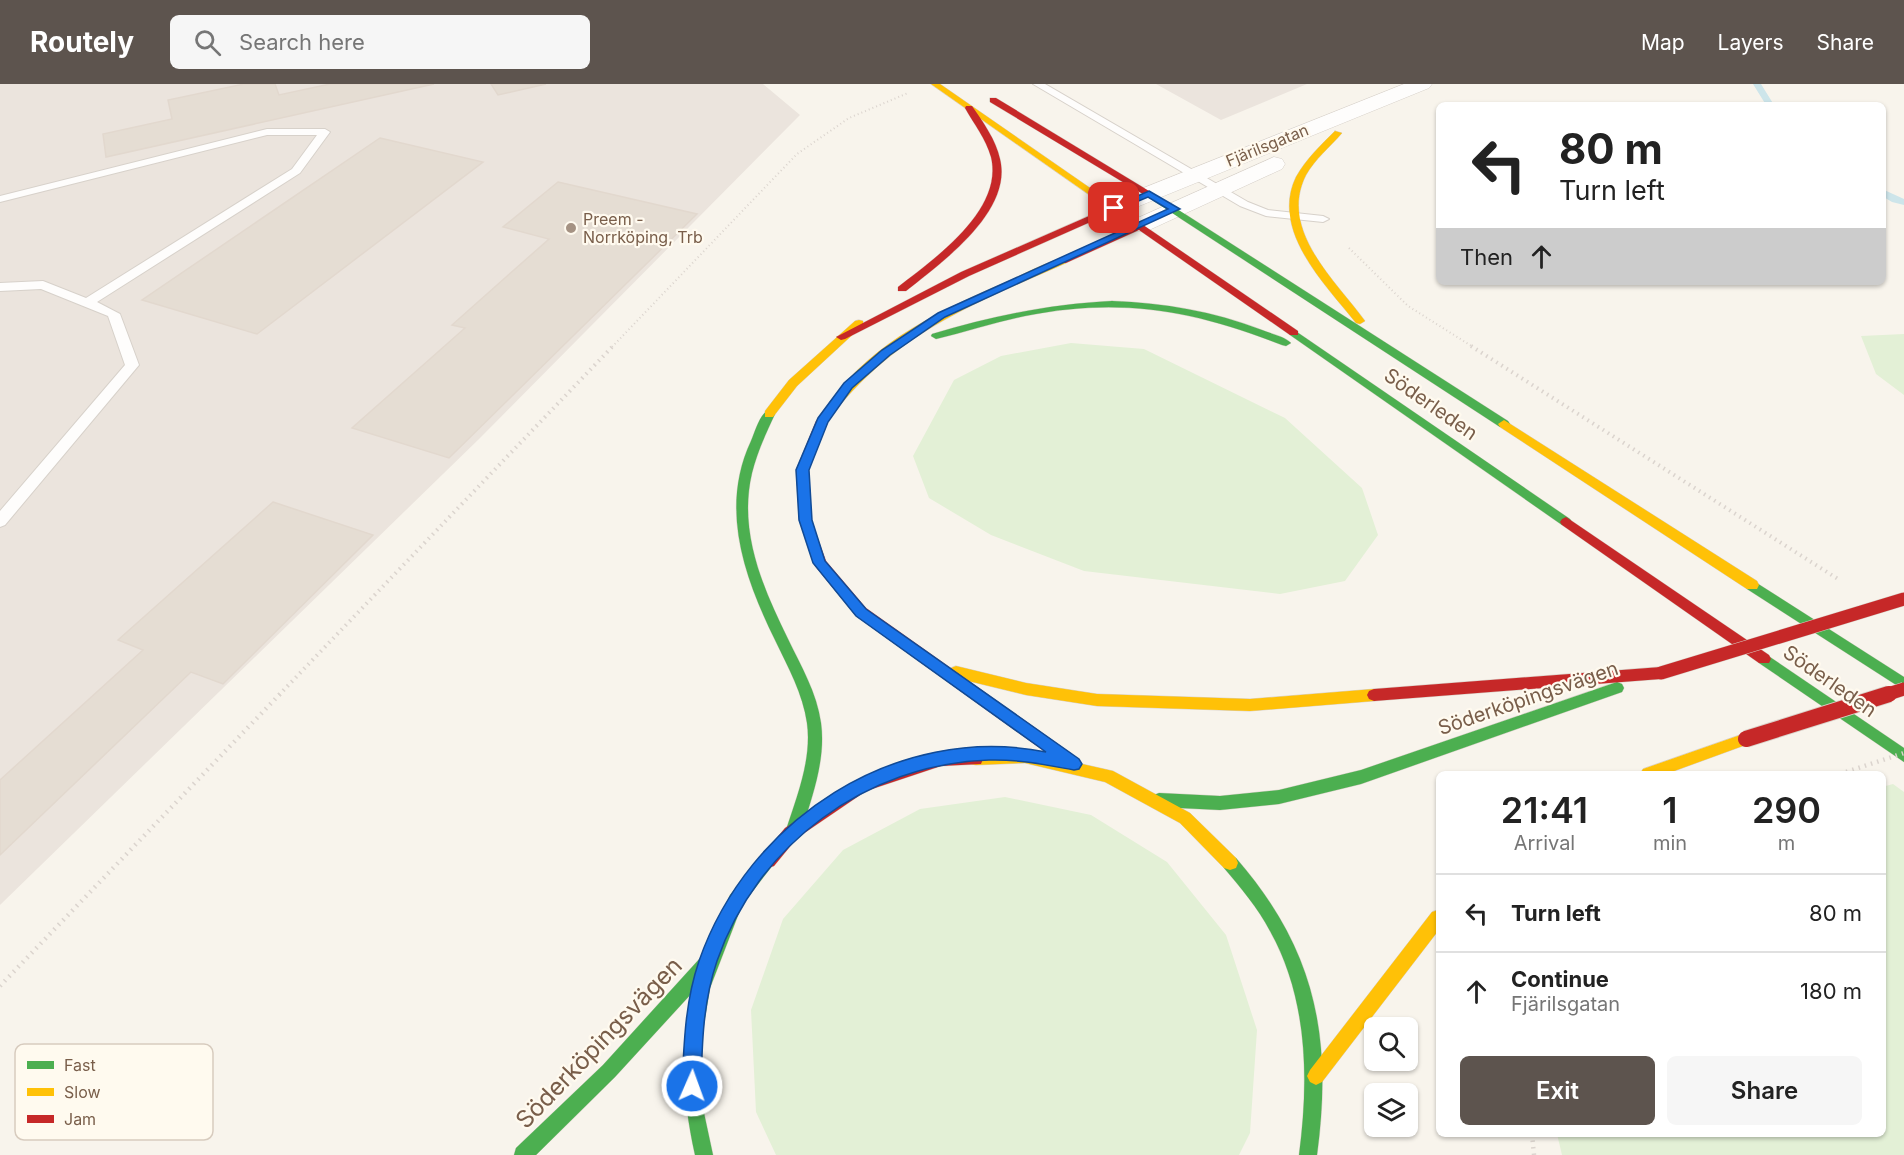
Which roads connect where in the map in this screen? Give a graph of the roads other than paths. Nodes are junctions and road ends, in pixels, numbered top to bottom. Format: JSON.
{"nodes":[{"id":1,"x":935,"y":84,"type":"edge"},
{"id":2,"x":1038,"y":84,"type":"edge"},
{"id":3,"x":1422,"y":84,"type":"edge"},
{"id":4,"x":1427,"y":84,"type":"edge"},
{"id":5,"x":977,"y":90,"type":"dead end"},
{"id":6,"x":969,"y":108,"type":"junction"},
{"id":7,"x":1338,"y":133,"type":"junction"},
{"id":8,"x":1192,"y":176,"type":"junction"},
{"id":9,"x":1219,"y":190,"type":"junction"},
{"id":10,"x":1149,"y":194,"type":"junction"},
{"id":11,"x":0,"y":199,"type":"edge"},
{"id":12,"x":1114,"y":208,"type":"junction"},
{"id":13,"x":1175,"y":209,"type":"junction"},
{"id":14,"x":1292,"y":217,"type":"junction"},
{"id":15,"x":1323,"y":219,"type":"road end"},
{"id":16,"x":1140,"y":226,"type":"junction"},
{"id":17,"x":0,"y":287,"type":"edge"},
{"id":18,"x":87,"y":303,"type":"junction"},
{"id":19,"x":841,"y":337,"type":"junction"},
{"id":20,"x":1372,"y":337,"type":"junction"},
{"id":21,"x":886,"y":353,"type":"junction"},
{"id":22,"x":1371,"y":386,"type":"junction"},
{"id":23,"x":0,"y":521,"type":"edge"},
{"id":24,"x":1904,"y":599,"type":"edge"},
{"id":25,"x":940,"y":668,"type":"junction"},
{"id":26,"x":1661,"y":673,"type":"junction"},
{"id":27,"x":1904,"y":684,"type":"edge"},
{"id":28,"x":1904,"y":689,"type":"edge"},
{"id":29,"x":1904,"y":754,"type":"edge"},
{"id":30,"x":1074,"y":764,"type":"junction"},
{"id":31,"x":1656,"y":771,"type":"edge"},
{"id":32,"x":1159,"y":800,"type":"junction"},
{"id":33,"x":794,"y":830,"type":"junction"},
{"id":34,"x":1436,"y":921,"type":"edge"},
{"id":35,"x":708,"y":962,"type":"junction"},
{"id":36,"x":1317,"y":1076,"type":"junction"},
{"id":37,"x":523,"y":1155,"type":"edge"},
{"id":38,"x":704,"y":1155,"type":"edge"},
{"id":39,"x":1308,"y":1155,"type":"edge"}],
"edges":[{"from":1,"to":6,"type":"main road","name":"Söderleden"},
{"from":2,"to":8,"type":"lane"},
{"from":3,"to":8,"type":"street","name":"Fjärilsgatan"},
{"from":4,"to":7,"type":"street","name":"Fjärilsgatan"},
{"from":5,"to":10,"type":"main road","name":"Söderleden"},
{"from":6,"to":12,"type":"main road","name":"Söderleden"},
{"from":6,"to":19,"type":"main road"},
{"from":7,"to":9,"type":"street","name":"Fjärilsgatan"},
{"from":7,"to":14,"type":"main road"},
{"from":8,"to":9,"type":"lane"},
{"from":8,"to":10,"type":"street","name":"Fjärilsgatan"},
{"from":9,"to":13,"type":"street","name":"Fjärilsgatan"},
{"from":9,"to":14,"type":"lane"},
{"from":10,"to":12,"type":"street","name":"Fjärilsgatan"},
{"from":10,"to":13,"type":"main road","name":"Söderleden"},
{"from":11,"to":18,"type":"lane"},
{"from":12,"to":16,"type":"main road","name":"Söderleden"},
{"from":12,"to":19,"type":"main road"},
{"from":13,"to":16,"type":"street","name":"Fjärilsgatan"},
{"from":13,"to":20,"type":"main road","name":"Söderleden"},
{"from":14,"to":15,"type":"lane"},
{"from":14,"to":20,"type":"main road"},
{"from":16,"to":21,"type":"main road"},
{"from":16,"to":22,"type":"main road","name":"Söderleden"},
{"from":17,"to":18,"type":"lane"},
{"from":18,"to":23,"type":"lane"},
{"from":19,"to":33,"type":"main road"},
{"from":20,"to":27,"type":"main road","name":"Söderleden"},
{"from":21,"to":22,"type":"main road"},
{"from":21,"to":25,"type":"main road"},
{"from":22,"to":29,"type":"main road","name":"Söderleden"},
{"from":24,"to":26,"type":"main road","name":"Söderköpingsvägen","bridge":true},
{"from":25,"to":26,"type":"main road"},
{"from":25,"to":30,"type":"main road"},
{"from":26,"to":32,"type":"main road","name":"Söderköpingsvägen"},
{"from":28,"to":31,"type":"main road","bridge":true},
{"from":30,"to":32,"type":"main road"},
{"from":30,"to":33,"type":"main road"},
{"from":32,"to":36,"type":"main road"},
{"from":33,"to":35,"type":"main road"},
{"from":34,"to":36,"type":"main road"},
{"from":35,"to":37,"type":"main road","name":"Söderköpingsvägen"},
{"from":35,"to":38,"type":"main road"},
{"from":36,"to":39,"type":"main road"}]}
